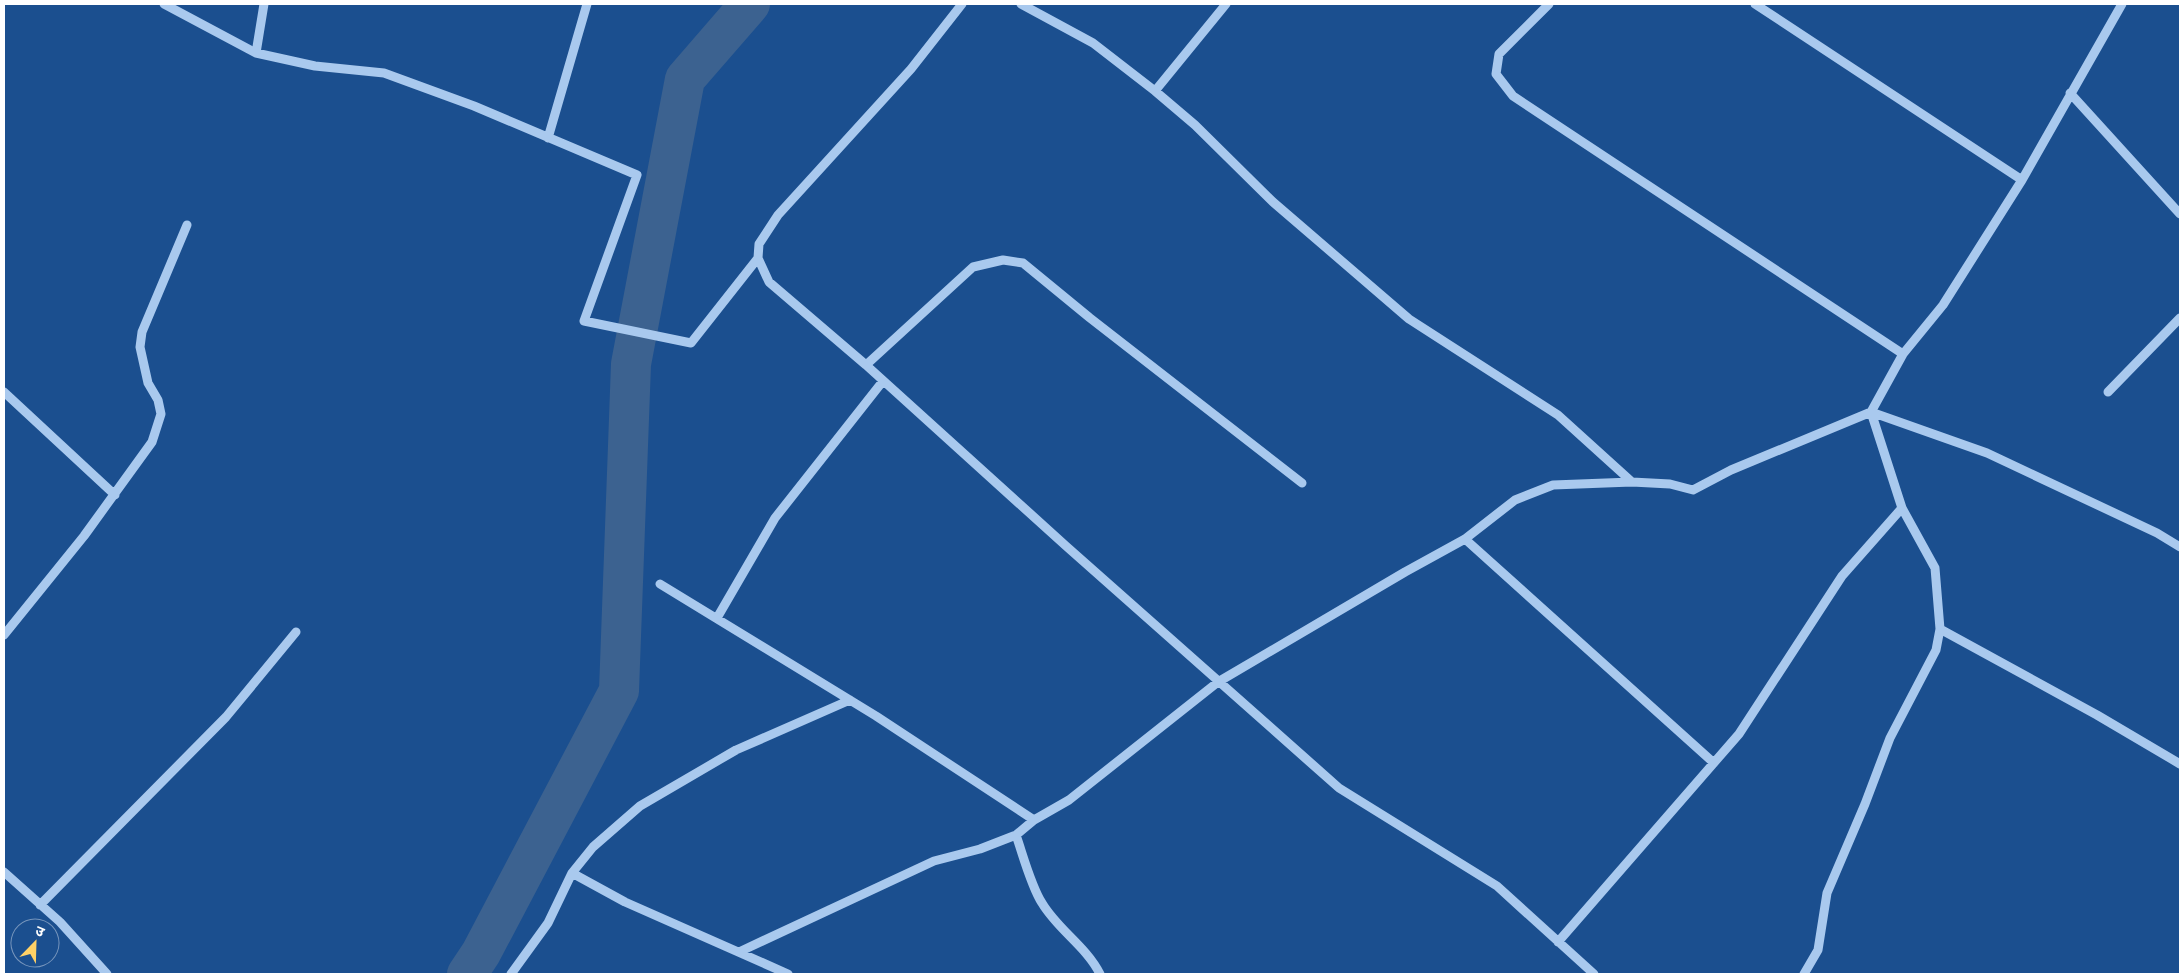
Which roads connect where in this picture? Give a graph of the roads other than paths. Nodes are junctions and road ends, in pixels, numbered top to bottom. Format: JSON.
{"nodes":[{"id":1,"x":164,"y":4,"type":"edge"},
{"id":2,"x":264,"y":4,"type":"edge"},
{"id":3,"x":587,"y":4,"type":"edge"},
{"id":4,"x":962,"y":4,"type":"edge"},
{"id":5,"x":1021,"y":4,"type":"edge"},
{"id":6,"x":1226,"y":4,"type":"edge"},
{"id":7,"x":1549,"y":4,"type":"edge"},
{"id":8,"x":1755,"y":4,"type":"edge"},
{"id":9,"x":2122,"y":4,"type":"edge"},
{"id":10,"x":256,"y":52,"type":"junction"},
{"id":11,"x":1155,"y":91,"type":"junction"},
{"id":12,"x":2070,"y":93,"type":"junction"},
{"id":13,"x":548,"y":138,"type":"junction"},
{"id":14,"x":2022,"y":180,"type":"junction"},
{"id":15,"x":2180,"y":214,"type":"edge"},
{"id":16,"x":187,"y":225,"type":"dead end"},
{"id":17,"x":758,"y":258,"type":"junction"},
{"id":18,"x":2180,"y":318,"type":"edge"},
{"id":19,"x":1903,"y":354,"type":"junction"},
{"id":20,"x":866,"y":365,"type":"junction"},
{"id":21,"x":883,"y":380,"type":"junction"},
{"id":22,"x":4,"y":392,"type":"edge"},
{"id":23,"x":2108,"y":392,"type":"dead end"},
{"id":24,"x":1871,"y":412,"type":"junction"},
{"id":25,"x":1632,"y":482,"type":"junction"},
{"id":26,"x":1302,"y":483,"type":"dead end"},
{"id":27,"x":115,"y":495,"type":"junction"},
{"id":28,"x":1902,"y":508,"type":"junction"},
{"id":29,"x":1465,"y":539,"type":"junction"},
{"id":30,"x":2180,"y":547,"type":"edge"},
{"id":31,"x":660,"y":584,"type":"dead end"},
{"id":32,"x":717,"y":618,"type":"junction"},
{"id":33,"x":1940,"y":629,"type":"junction"},
{"id":34,"x":296,"y":632,"type":"dead end"},
{"id":35,"x":4,"y":634,"type":"edge"},
{"id":36,"x":1218,"y":682,"type":"junction"},
{"id":37,"x":850,"y":700,"type":"junction"},
{"id":38,"x":1714,"y":763,"type":"junction"},
{"id":39,"x":2180,"y":764,"type":"edge"},
{"id":40,"x":1034,"y":820,"type":"junction"},
{"id":41,"x":1016,"y":835,"type":"junction"},
{"id":42,"x":4,"y":872,"type":"edge"},
{"id":43,"x":572,"y":873,"type":"junction"},
{"id":44,"x":40,"y":904,"type":"junction"},
{"id":45,"x":1558,"y":942,"type":"junction"},
{"id":46,"x":739,"y":952,"type":"junction"},
{"id":47,"x":107,"y":974,"type":"edge"},
{"id":48,"x":512,"y":974,"type":"edge"},
{"id":49,"x":788,"y":974,"type":"edge"},
{"id":50,"x":1100,"y":974,"type":"edge"},
{"id":51,"x":1594,"y":974,"type":"edge"},
{"id":52,"x":1804,"y":974,"type":"edge"}],
"edges":[{"from":1,"to":10,"type":"street"},
{"from":2,"to":10,"type":"street"},
{"from":3,"to":13,"type":"street"},
{"from":4,"to":17,"type":"street"},
{"from":5,"to":11,"type":"street"},
{"from":6,"to":11,"type":"street"},
{"from":7,"to":19,"type":"street"},
{"from":8,"to":14,"type":"street"},
{"from":9,"to":12,"type":"street"},
{"from":10,"to":13,"type":"street"},
{"from":11,"to":25,"type":"street"},
{"from":12,"to":14,"type":"street"},
{"from":12,"to":15,"type":"street"},
{"from":13,"to":17,"type":"street"},
{"from":14,"to":19,"type":"street"},
{"from":16,"to":27,"type":"street"},
{"from":17,"to":20,"type":"street"},
{"from":18,"to":23,"type":"street"},
{"from":19,"to":24,"type":"street"},
{"from":20,"to":21,"type":"street"},
{"from":20,"to":26,"type":"street"},
{"from":21,"to":32,"type":"street"},
{"from":21,"to":36,"type":"street"},
{"from":22,"to":27,"type":"street"},
{"from":24,"to":25,"type":"street"},
{"from":24,"to":28,"type":"street"},
{"from":24,"to":30,"type":"street"},
{"from":25,"to":29,"type":"street"},
{"from":27,"to":35,"type":"street"},
{"from":28,"to":33,"type":"street"},
{"from":28,"to":38,"type":"street"},
{"from":29,"to":36,"type":"street"},
{"from":29,"to":38,"type":"street"},
{"from":31,"to":32,"type":"street"},
{"from":32,"to":37,"type":"street"},
{"from":33,"to":39,"type":"street"},
{"from":33,"to":52,"type":"street"},
{"from":34,"to":44,"type":"street"},
{"from":36,"to":40,"type":"street"},
{"from":36,"to":45,"type":"street"},
{"from":37,"to":40,"type":"street"},
{"from":37,"to":43,"type":"street"},
{"from":38,"to":45,"type":"street"},
{"from":40,"to":41,"type":"street"},
{"from":41,"to":46,"type":"street"},
{"from":41,"to":50,"type":"street"},
{"from":42,"to":44,"type":"street"},
{"from":43,"to":46,"type":"street"},
{"from":43,"to":48,"type":"street"},
{"from":44,"to":47,"type":"street"},
{"from":45,"to":51,"type":"street"},
{"from":46,"to":49,"type":"street"}]}
